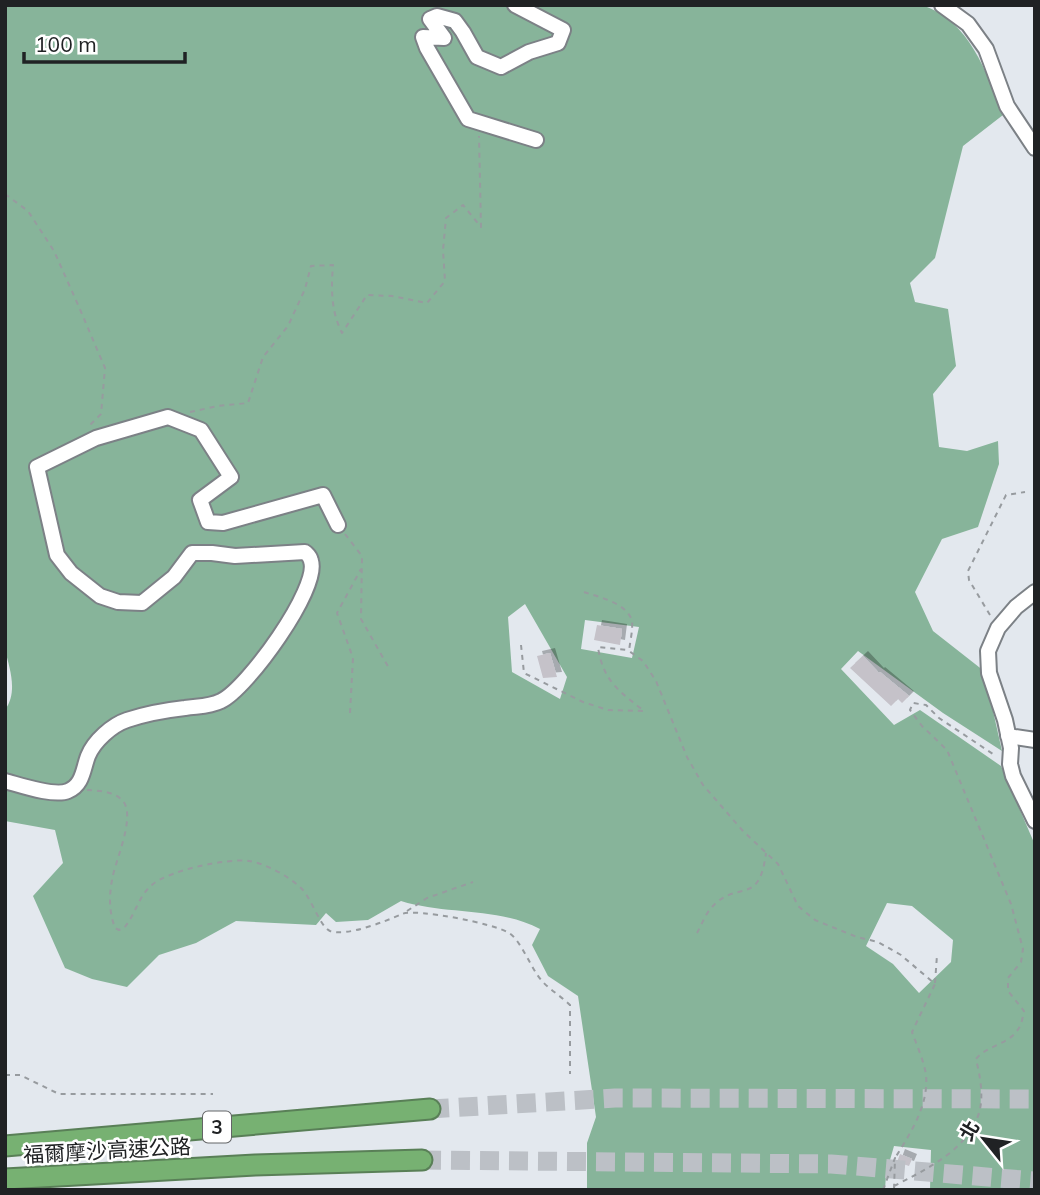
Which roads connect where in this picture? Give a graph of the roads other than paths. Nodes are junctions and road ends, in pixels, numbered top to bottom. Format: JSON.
{"nodes":[{"id":1,"x":515,"y":5,"type":"edge"},
{"id":2,"x":942,"y":5,"type":"edge"},
{"id":3,"x":536,"y":140,"type":"dead end"},
{"id":4,"x":1035,"y":148,"type":"edge"},
{"id":5,"x":338,"y":525,"type":"road end"},
{"id":6,"x":1035,"y":592,"type":"edge"},
{"id":7,"x":1008,"y":736,"type":"junction"},
{"id":8,"x":1035,"y":740,"type":"edge"},
{"id":9,"x":5,"y":781,"type":"edge"},
{"id":10,"x":1035,"y":821,"type":"edge"},
{"id":11,"x":430,"y":1109,"type":"tunnel mouth"},
{"id":12,"x":5,"y":1146,"type":"edge"},
{"id":13,"x":422,"y":1160,"type":"tunnel mouth"},
{"id":14,"x":5,"y":1179,"type":"edge"}],
"edges":[{"from":1,"to":3,"type":"street"},
{"from":2,"to":4,"type":"street"},
{"from":5,"to":9,"type":"street"},
{"from":6,"to":7,"type":"street"},
{"from":7,"to":8,"type":"street"},
{"from":7,"to":10,"type":"street"},
{"from":11,"to":12,"type":"highway","name":"福爾摩沙高速公路","number":"3"},
{"from":13,"to":14,"type":"highway","name":"福爾摩沙高速公路","number":"3"}]}
